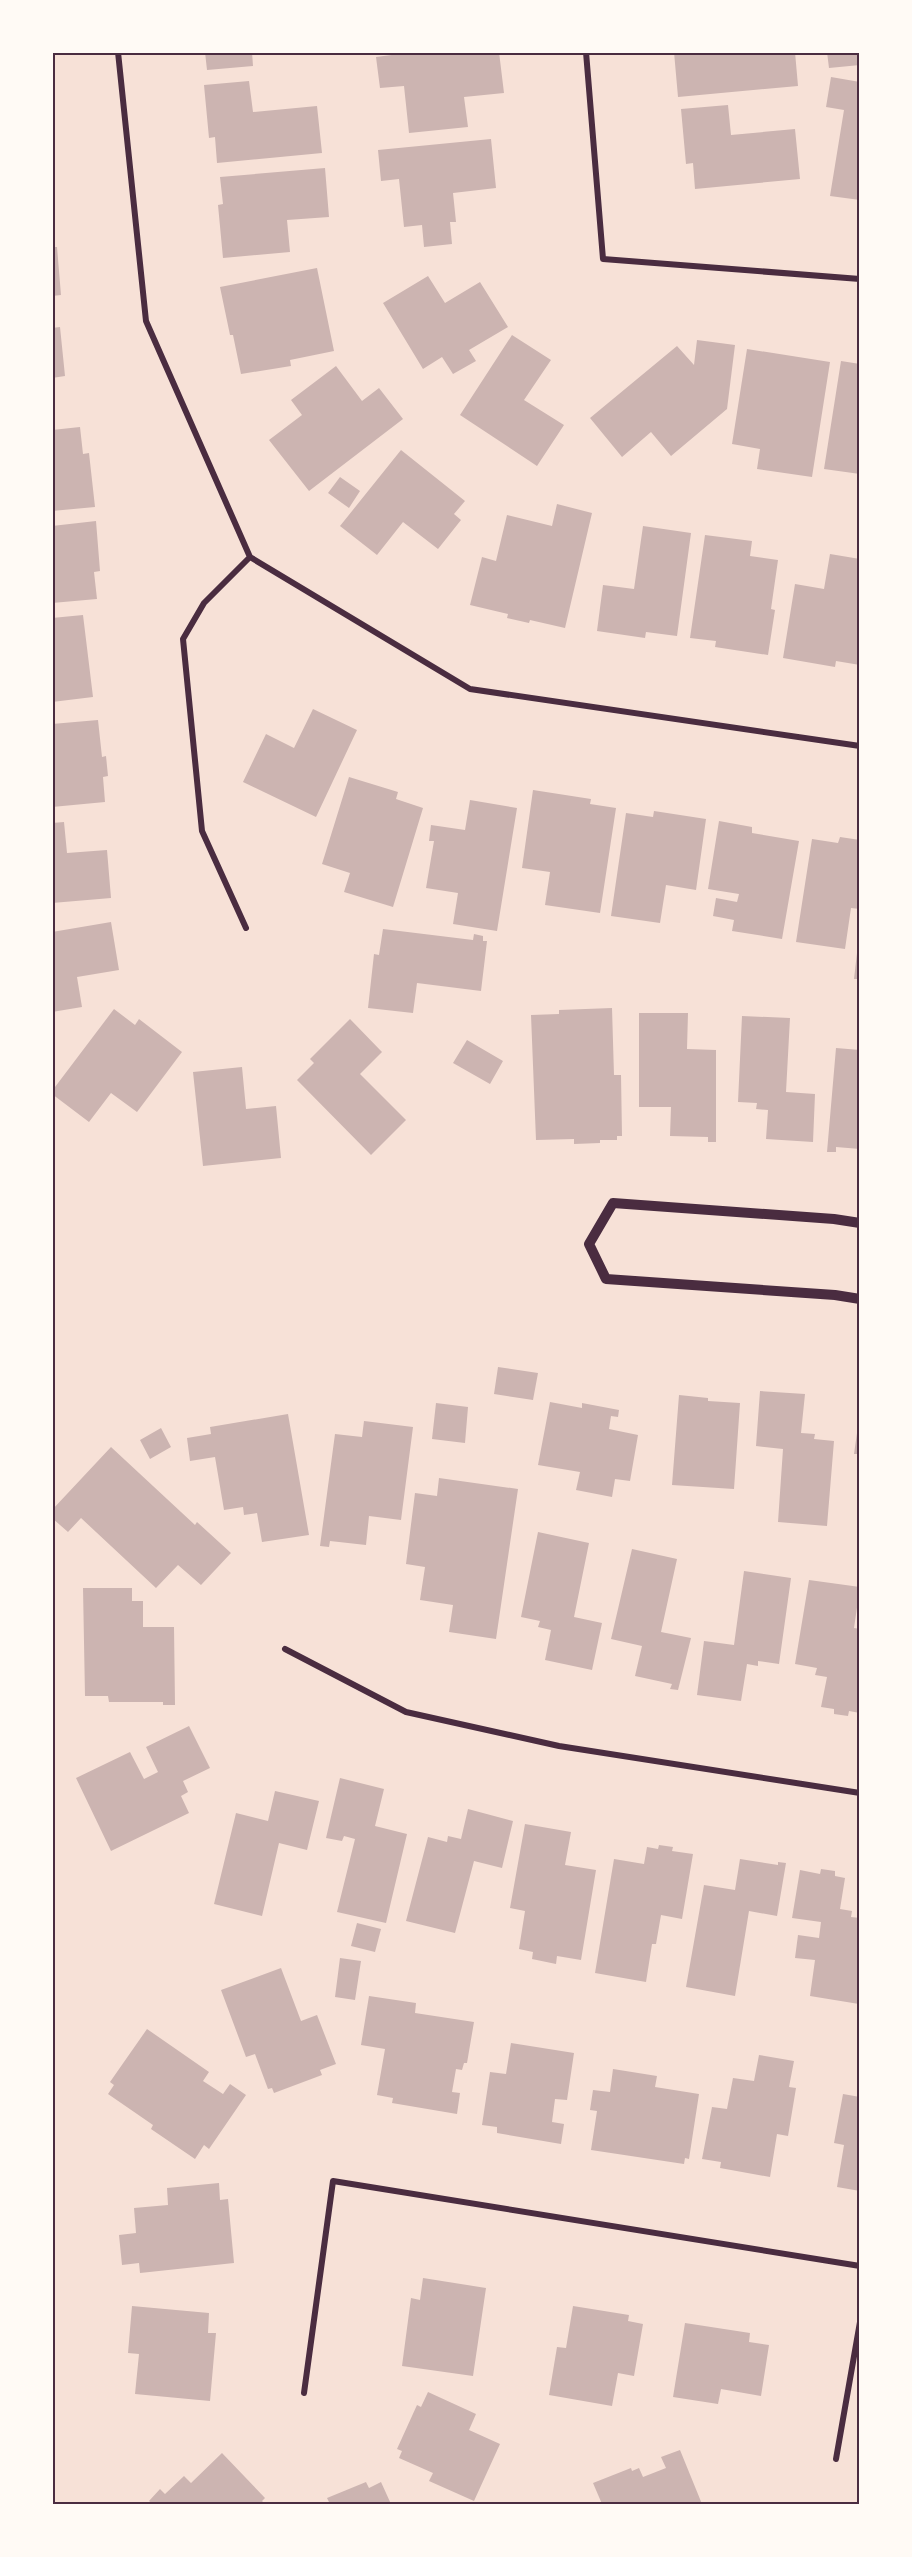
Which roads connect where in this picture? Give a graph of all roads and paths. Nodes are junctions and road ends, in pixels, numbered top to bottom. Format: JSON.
{"nodes":[{"id":1,"x":118,"y":52,"type":"edge"},
{"id":2,"x":586,"y":52,"type":"edge"},
{"id":3,"x":860,"y":279,"type":"edge"},
{"id":4,"x":250,"y":557,"type":"junction"},
{"id":5,"x":860,"y":746,"type":"edge"},
{"id":6,"x":246,"y":928,"type":"dead end"},
{"id":7,"x":860,"y":1223,"type":"edge"},
{"id":8,"x":860,"y":1299,"type":"edge"},
{"id":9,"x":285,"y":1648,"type":"dead end"},
{"id":10,"x":860,"y":1793,"type":"edge"},
{"id":11,"x":860,"y":2266,"type":"edge"},
{"id":12,"x":860,"y":2322,"type":"edge"},
{"id":13,"x":304,"y":2393,"type":"dead end"},
{"id":14,"x":836,"y":2459,"type":"dead end"}],
"edges":[{"from":1,"to":4,"type":"street"},
{"from":2,"to":3,"type":"street"},
{"from":4,"to":5,"type":"street"},
{"from":4,"to":6,"type":"street"},
{"from":7,"to":8,"type":"street"},
{"from":9,"to":10,"type":"street"},
{"from":11,"to":13,"type":"street"},
{"from":12,"to":14,"type":"street"}]}
